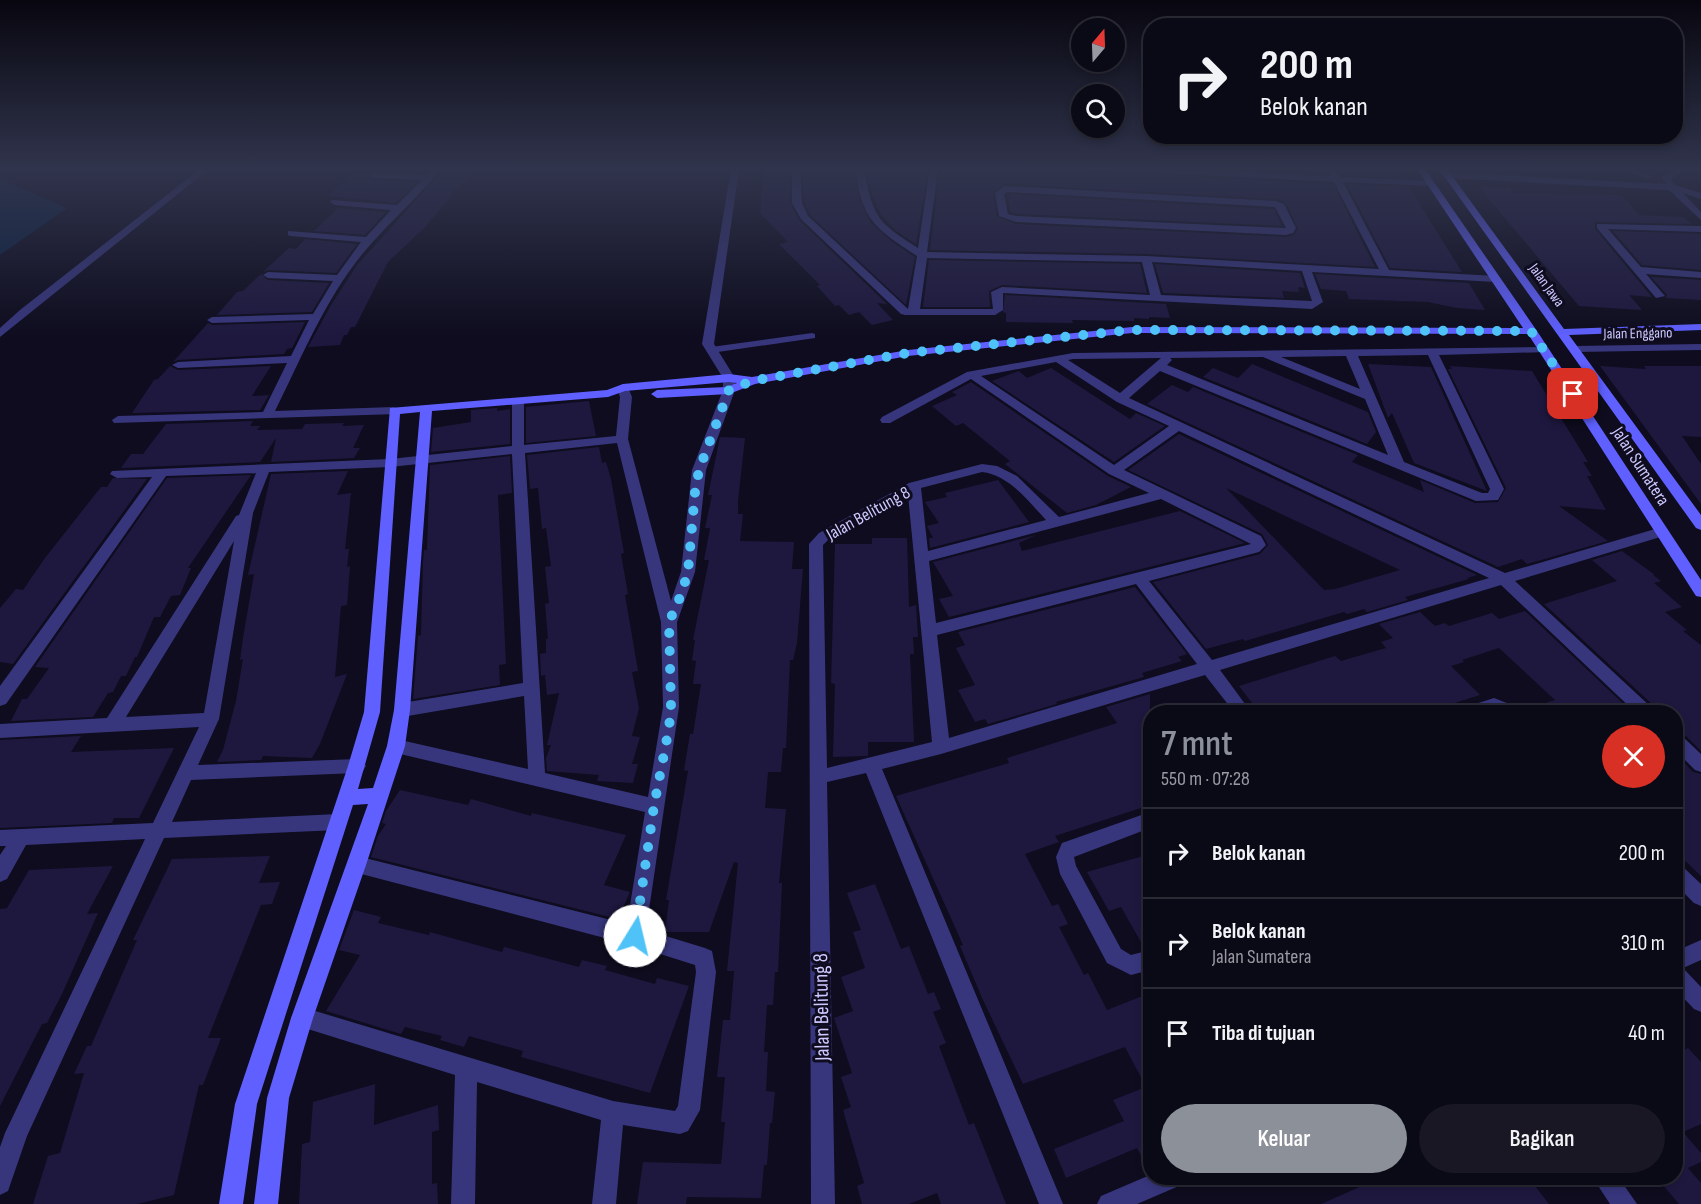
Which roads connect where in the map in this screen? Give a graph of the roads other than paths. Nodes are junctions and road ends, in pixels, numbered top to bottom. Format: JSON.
{"nodes":[{"id":1,"x":134,"y":225,"type":"edge"},
{"id":2,"x":383,"y":225,"type":"edge"},
{"id":3,"x":726,"y":225,"type":"edge"},
{"id":4,"x":813,"y":225,"type":"edge"},
{"id":5,"x":883,"y":225,"type":"edge"},
{"id":6,"x":926,"y":225,"type":"edge"},
{"id":7,"x":1144,"y":225,"type":"edge"},
{"id":8,"x":1290,"y":225,"type":"edge"},
{"id":9,"x":1361,"y":225,"type":"edge"},
{"id":10,"x":1459,"y":225,"type":"edge"},
{"id":11,"x":1485,"y":225,"type":"edge"},
{"id":12,"x":1600,"y":225,"type":"edge"},
{"id":13,"x":1605,"y":225,"type":"edge"},
{"id":14,"x":1701,"y":229,"type":"edge"},
{"id":15,"x":291,"y":233,"type":"dead end"},
{"id":16,"x":924,"y":239,"type":"junction"},
{"id":17,"x":369,"y":240,"type":"junction"},
{"id":18,"x":902,"y":242,"type":"junction"},
{"id":19,"x":922,"y":255,"type":"junction"},
{"id":20,"x":1146,"y":259,"type":"junction"},
{"id":21,"x":1306,"y":268,"type":"junction"},
{"id":22,"x":1636,"y":270,"type":"junction"},
{"id":23,"x":1385,"y":272,"type":"junction"},
{"id":24,"x":268,"y":275,"type":"dead end"},
{"id":25,"x":1701,"y":275,"type":"edge"},
{"id":26,"x":340,"y":278,"type":"junction"},
{"id":27,"x":1496,"y":279,"type":"junction"},
{"id":28,"x":1156,"y":296,"type":"junction"},
{"id":29,"x":1660,"y":296,"type":"dead end"},
{"id":30,"x":914,"y":313,"type":"junction"},
{"id":31,"x":317,"y":317,"type":"junction"},
{"id":32,"x":212,"y":320,"type":"dead end"},
{"id":33,"x":1701,"y":327,"type":"edge"},
{"id":34,"x":1531,"y":331,"type":"junction"},
{"id":35,"x":1563,"y":332,"type":"junction"},
{"id":36,"x":0,"y":334,"type":"edge"},
{"id":37,"x":812,"y":336,"type":"dead end"},
{"id":38,"x":1701,"y":347,"type":"edge"},
{"id":39,"x":1575,"y":349,"type":"junction"},
{"id":40,"x":711,"y":350,"type":"junction"},
{"id":41,"x":1544,"y":350,"type":"junction"},
{"id":42,"x":1350,"y":351,"type":"junction"},
{"id":43,"x":1432,"y":351,"type":"junction"},
{"id":44,"x":1260,"y":352,"type":"junction"},
{"id":45,"x":1172,"y":354,"type":"junction"},
{"id":46,"x":1057,"y":358,"type":"junction"},
{"id":47,"x":295,"y":359,"type":"junction"},
{"id":48,"x":178,"y":365,"type":"dead end"},
{"id":49,"x":1158,"y":366,"type":"junction"},
{"id":50,"x":971,"y":374,"type":"junction"},
{"id":51,"x":729,"y":384,"type":"junction"},
{"id":52,"x":625,"y":392,"type":"junction"},
{"id":53,"x":1370,"y":397,"type":"junction"},
{"id":54,"x":1121,"y":399,"type":"junction"},
{"id":55,"x":518,"y":403,"type":"junction"},
{"id":56,"x":426,"y":409,"type":"junction"},
{"id":57,"x":394,"y":411,"type":"junction"},
{"id":58,"x":268,"y":414,"type":"junction"},
{"id":59,"x":118,"y":420,"type":"dead end"},
{"id":60,"x":886,"y":420,"type":"dead end"},
{"id":61,"x":1178,"y":426,"type":"junction"},
{"id":62,"x":622,"y":439,"type":"junction"},
{"id":63,"x":518,"y":452,"type":"junction"},
{"id":64,"x":422,"y":461,"type":"junction"},
{"id":65,"x":390,"y":464,"type":"junction"},
{"id":66,"x":1399,"y":465,"type":"junction"},
{"id":67,"x":264,"y":469,"type":"junction"},
{"id":68,"x":1114,"y":471,"type":"junction"},
{"id":69,"x":162,"y":472,"type":"junction"},
{"id":70,"x":117,"y":474,"type":"dead end"},
{"id":71,"x":914,"y":486,"type":"junction"},
{"id":72,"x":1162,"y":494,"type":"junction"},
{"id":73,"x":246,"y":513,"type":"junction"},
{"id":74,"x":1055,"y":521,"type":"junction"},
{"id":75,"x":1701,"y":525,"type":"edge"},
{"id":76,"x":1662,"y":532,"type":"junction"},
{"id":77,"x":922,"y":558,"type":"junction"},
{"id":78,"x":1139,"y":578,"type":"junction"},
{"id":79,"x":1502,"y":578,"type":"junction"},
{"id":80,"x":1701,"y":592,"type":"edge"},
{"id":81,"x":669,"y":622,"type":"junction"},
{"id":82,"x":929,"y":631,"type":"junction"},
{"id":83,"x":1207,"y":667,"type":"junction"},
{"id":84,"x":532,"y":688,"type":"junction"},
{"id":85,"x":0,"y":699,"type":"edge"},
{"id":86,"x":1237,"y":705,"type":"edge"},
{"id":87,"x":1638,"y":705,"type":"edge"},
{"id":88,"x":402,"y":710,"type":"junction"},
{"id":89,"x":211,"y":719,"type":"junction"},
{"id":90,"x":112,"y":725,"type":"junction"},
{"id":91,"x":0,"y":731,"type":"edge"},
{"id":92,"x":396,"y":746,"type":"junction"},
{"id":93,"x":941,"y":747,"type":"junction"},
{"id":94,"x":1683,"y":748,"type":"edge"},
{"id":95,"x":872,"y":765,"type":"junction"},
{"id":96,"x":1701,"y":765,"type":"edge"},
{"id":97,"x":357,"y":766,"type":"junction"},
{"id":98,"x":186,"y":773,"type":"junction"},
{"id":99,"x":818,"y":774,"type":"junction"},
{"id":100,"x":537,"y":778,"type":"junction"},
{"id":101,"x":380,"y":795,"type":"junction"},
{"id":102,"x":346,"y":798,"type":"junction"},
{"id":103,"x":654,"y":806,"type":"junction"},
{"id":104,"x":338,"y":822,"type":"junction"},
{"id":105,"x":1143,"y":823,"type":"edge"},
{"id":106,"x":159,"y":831,"type":"junction"},
{"id":107,"x":21,"y":837,"type":"junction"},
{"id":108,"x":0,"y":838,"type":"edge"},
{"id":109,"x":357,"y":865,"type":"junction"},
{"id":110,"x":0,"y":873,"type":"edge"},
{"id":111,"x":1683,"y":880,"type":"edge"},
{"id":112,"x":1701,"y":897,"type":"edge"},
{"id":113,"x":635,"y":936,"type":"junction"},
{"id":114,"x":1701,"y":950,"type":"edge"},
{"id":115,"x":1683,"y":958,"type":"edge"},
{"id":116,"x":1143,"y":963,"type":"edge"},
{"id":117,"x":1683,"y":983,"type":"edge"},
{"id":118,"x":1701,"y":1002,"type":"edge"},
{"id":119,"x":302,"y":1018,"type":"junction"},
{"id":120,"x":466,"y":1068,"type":"junction"},
{"id":121,"x":613,"y":1112,"type":"junction"},
{"id":122,"x":0,"y":1183,"type":"edge"},
{"id":123,"x":1154,"y":1185,"type":"edge"},
{"id":124,"x":1610,"y":1185,"type":"edge"},
{"id":125,"x":231,"y":1204,"type":"edge"},
{"id":126,"x":266,"y":1204,"type":"edge"},
{"id":127,"x":463,"y":1204,"type":"edge"},
{"id":128,"x":604,"y":1204,"type":"edge"},
{"id":129,"x":823,"y":1204,"type":"edge"},
{"id":130,"x":1051,"y":1204,"type":"edge"},
{"id":131,"x":1109,"y":1204,"type":"edge"},
{"id":132,"x":1625,"y":1204,"type":"edge"}],
"edges":[{"from":1,"to":36,"type":"street"},
{"from":2,"to":17,"type":"street"},
{"from":3,"to":40,"type":"street"},
{"from":4,"to":30,"type":"street"},
{"from":5,"to":18,"type":"street"},
{"from":6,"to":16,"type":"street"},
{"from":7,"to":8,"type":"street"},
{"from":9,"to":23,"type":"street"},
{"from":10,"to":27,"type":"street"},
{"from":11,"to":35,"type":"street","name":"Jalan Jawa"},
{"from":12,"to":22,"type":"street"},
{"from":13,"to":14,"type":"street"},
{"from":15,"to":17,"type":"street"},
{"from":16,"to":18,"type":"street"},
{"from":16,"to":19,"type":"street"},
{"from":17,"to":26,"type":"street"},
{"from":18,"to":19,"type":"street"},
{"from":19,"to":20,"type":"street"},
{"from":19,"to":30,"type":"street"},
{"from":20,"to":21,"type":"street"},
{"from":20,"to":28,"type":"street"},
{"from":21,"to":23,"type":"street"},
{"from":21,"to":28,"type":"street"},
{"from":22,"to":25,"type":"street"},
{"from":22,"to":29,"type":"street"},
{"from":23,"to":27,"type":"street"},
{"from":24,"to":26,"type":"street"},
{"from":26,"to":31,"type":"street"},
{"from":27,"to":34,"type":"street"},
{"from":28,"to":30,"type":"street"},
{"from":31,"to":32,"type":"street"},
{"from":31,"to":47,"type":"street"},
{"from":33,"to":35,"type":"street"},
{"from":34,"to":41,"type":"street","name":"Jalan Sumatera"},
{"from":34,"to":51,"type":"street"},
{"from":35,"to":39,"type":"street","name":"Jalan Sumatera"},
{"from":37,"to":40,"type":"lane"},
{"from":38,"to":39,"type":"street","name":"Jalan Enggano"},
{"from":39,"to":75,"type":"street","name":"Jalan Sumatera"},
{"from":40,"to":51,"type":"street"},
{"from":41,"to":43,"type":"street"},
{"from":41,"to":76,"type":"street","name":"Jalan Sumatera"},
{"from":42,"to":43,"type":"street"},
{"from":42,"to":44,"type":"street"},
{"from":42,"to":53,"type":"street"},
{"from":43,"to":66,"type":"street"},
{"from":44,"to":45,"type":"street"},
{"from":44,"to":53,"type":"street"},
{"from":45,"to":46,"type":"street"},
{"from":45,"to":49,"type":"street"},
{"from":46,"to":50,"type":"street"},
{"from":46,"to":54,"type":"street"},
{"from":47,"to":48,"type":"street"},
{"from":47,"to":58,"type":"street"},
{"from":49,"to":54,"type":"street"},
{"from":49,"to":66,"type":"street"},
{"from":50,"to":60,"type":"street"},
{"from":50,"to":68,"type":"street"},
{"from":51,"to":52,"type":"street"},
{"from":51,"to":81,"type":"street"},
{"from":52,"to":55,"type":"street"},
{"from":52,"to":62,"type":"street"},
{"from":53,"to":66,"type":"street"},
{"from":54,"to":61,"type":"street"},
{"from":55,"to":56,"type":"street"},
{"from":55,"to":63,"type":"street"},
{"from":56,"to":57,"type":"street"},
{"from":56,"to":64,"type":"street"},
{"from":57,"to":58,"type":"street"},
{"from":57,"to":65,"type":"street"},
{"from":58,"to":59,"type":"street"},
{"from":61,"to":68,"type":"street"},
{"from":61,"to":79,"type":"street"},
{"from":62,"to":63,"type":"street"},
{"from":62,"to":81,"type":"street"},
{"from":63,"to":64,"type":"street"},
{"from":63,"to":84,"type":"street"},
{"from":64,"to":65,"type":"street"},
{"from":64,"to":88,"type":"street"},
{"from":65,"to":67,"type":"street"},
{"from":65,"to":97,"type":"street"},
{"from":67,"to":69,"type":"street"},
{"from":67,"to":73,"type":"street"},
{"from":68,"to":72,"type":"street"},
{"from":69,"to":70,"type":"street"},
{"from":69,"to":85,"type":"street"},
{"from":71,"to":74,"type":"street","name":"Jalan Belitung 8"},
{"from":71,"to":77,"type":"street"},
{"from":71,"to":99,"type":"street","name":"Jalan Belitung 8"},
{"from":72,"to":74,"type":"street"},
{"from":72,"to":78,"type":"street"},
{"from":73,"to":89,"type":"street"},
{"from":73,"to":90,"type":"street"},
{"from":74,"to":77,"type":"street"},
{"from":76,"to":79,"type":"street"},
{"from":76,"to":80,"type":"street","name":"Jalan Sumatera"},
{"from":77,"to":82,"type":"street"},
{"from":78,"to":82,"type":"street"},
{"from":78,"to":83,"type":"street"},
{"from":79,"to":83,"type":"street"},
{"from":79,"to":87,"type":"street"},
{"from":81,"to":103,"type":"street"},
{"from":82,"to":93,"type":"street"},
{"from":83,"to":86,"type":"street"},
{"from":83,"to":93,"type":"street"},
{"from":84,"to":88,"type":"street"},
{"from":84,"to":100,"type":"street"},
{"from":88,"to":92,"type":"street"},
{"from":89,"to":90,"type":"street"},
{"from":89,"to":98,"type":"street"},
{"from":90,"to":91,"type":"street"},
{"from":92,"to":100,"type":"street"},
{"from":92,"to":101,"type":"street"},
{"from":93,"to":95,"type":"street"},
{"from":94,"to":96,"type":"street"},
{"from":95,"to":99,"type":"street"},
{"from":95,"to":130,"type":"street"},
{"from":97,"to":98,"type":"street"},
{"from":97,"to":102,"type":"street"},
{"from":98,"to":106,"type":"street"},
{"from":99,"to":129,"type":"street","name":"Jalan Belitung 8"},
{"from":100,"to":103,"type":"street"},
{"from":101,"to":102,"type":"street"},
{"from":101,"to":109,"type":"street"},
{"from":102,"to":104,"type":"street"},
{"from":103,"to":113,"type":"street"},
{"from":104,"to":106,"type":"street"},
{"from":104,"to":125,"type":"street"},
{"from":105,"to":116,"type":"street"},
{"from":106,"to":107,"type":"street"},
{"from":106,"to":122,"type":"street"},
{"from":107,"to":108,"type":"street"},
{"from":107,"to":110,"type":"street"},
{"from":109,"to":113,"type":"street"},
{"from":109,"to":119,"type":"street"},
{"from":111,"to":112,"type":"street"},
{"from":113,"to":121,"type":"street"},
{"from":114,"to":115,"type":"street"},
{"from":117,"to":118,"type":"street"},
{"from":119,"to":120,"type":"street"},
{"from":119,"to":126,"type":"street"},
{"from":120,"to":121,"type":"street"},
{"from":120,"to":127,"type":"street"},
{"from":121,"to":128,"type":"street"},
{"from":123,"to":131,"type":"street"},
{"from":124,"to":132,"type":"street"}]}
